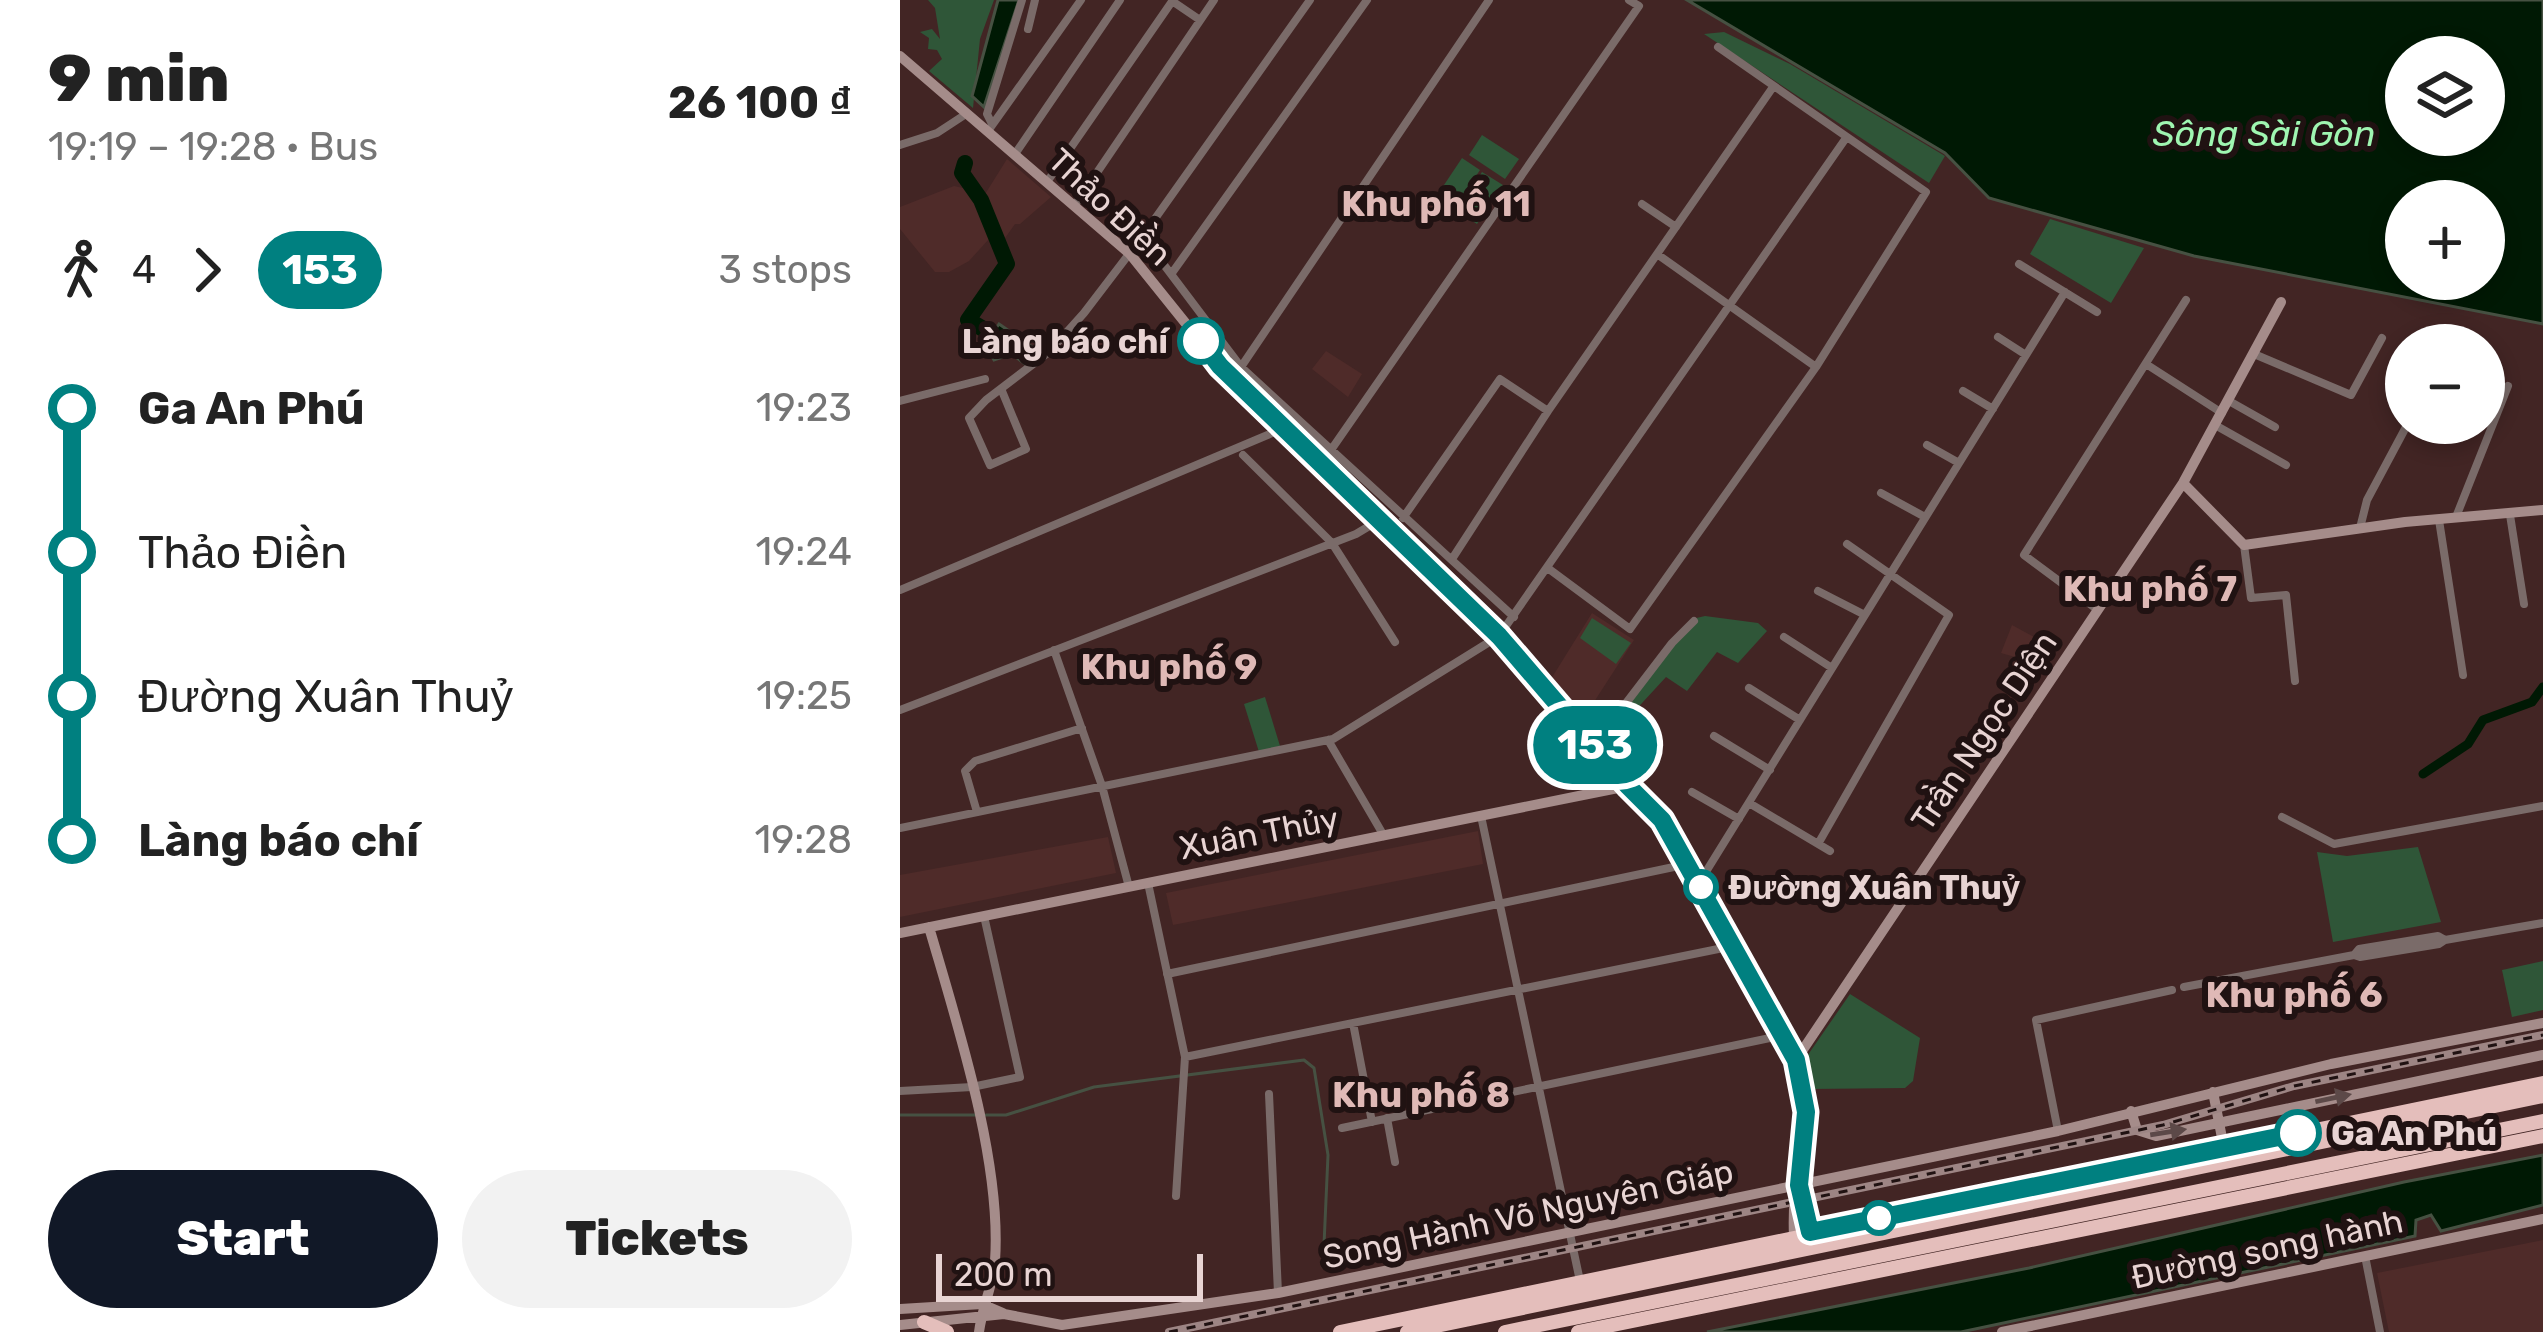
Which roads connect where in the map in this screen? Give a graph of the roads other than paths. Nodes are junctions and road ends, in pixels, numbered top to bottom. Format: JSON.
{"nodes":[{"id":1,"x":1022,"y":0,"type":"edge"},
{"id":2,"x":1035,"y":0,"type":"edge"},
{"id":3,"x":1081,"y":0,"type":"edge"},
{"id":4,"x":1120,"y":0,"type":"edge"},
{"id":5,"x":1172,"y":0,"type":"edge"},
{"id":6,"x":1214,"y":0,"type":"edge"},
{"id":7,"x":1310,"y":0,"type":"edge"},
{"id":8,"x":1366,"y":0,"type":"edge"},
{"id":9,"x":1489,"y":0,"type":"edge"},
{"id":10,"x":1629,"y":0,"type":"edge"},
{"id":11,"x":1200,"y":20,"type":"junction"},
{"id":12,"x":1028,"y":29,"type":"dead end"},
{"id":13,"x":1718,"y":47,"type":"dead end"},
{"id":14,"x":900,"y":56,"type":"edge"},
{"id":15,"x":1773,"y":87,"type":"junction"},
{"id":16,"x":966,"y":114,"type":"junction"},
{"id":17,"x":988,"y":128,"type":"junction"},
{"id":18,"x":1846,"y":138,"type":"junction"},
{"id":19,"x":900,"y":145,"type":"edge"},
{"id":20,"x":1015,"y":154,"type":"junction"},
{"id":21,"x":1047,"y":182,"type":"junction"},
{"id":22,"x":1642,"y":204,"type":"dead end"},
{"id":23,"x":1075,"y":205,"type":"junction"},
{"id":24,"x":1676,"y":227,"type":"junction"},
{"id":25,"x":1142,"y":237,"type":"junction"},
{"id":26,"x":1130,"y":254,"type":"junction"},
{"id":27,"x":1658,"y":254,"type":"junction"},
{"id":28,"x":2019,"y":264,"type":"dead end"},
{"id":29,"x":1172,"y":273,"type":"junction"},
{"id":30,"x":2065,"y":292,"type":"junction"},
{"id":31,"x":2186,"y":300,"type":"dead end"},
{"id":32,"x":2281,"y":302,"type":"dead end"},
{"id":33,"x":1729,"y":305,"type":"junction"},
{"id":34,"x":2096,"y":312,"type":"dead end"},
{"id":35,"x":1998,"y":337,"type":"dead end"},
{"id":36,"x":2382,"y":338,"type":"dead end"},
{"id":37,"x":2254,"y":354,"type":"junction"},
{"id":38,"x":2026,"y":355,"type":"junction"},
{"id":39,"x":2146,"y":364,"type":"junction"},
{"id":40,"x":1816,"y":367,"type":"junction"},
{"id":41,"x":1241,"y":368,"type":"junction"},
{"id":42,"x":985,"y":380,"type":"dead end"},
{"id":43,"x":2508,"y":386,"type":"dead end"},
{"id":44,"x":1002,"y":391,"type":"junction"},
{"id":45,"x":1963,"y":391,"type":"dead end"},
{"id":46,"x":900,"y":401,"type":"edge"},
{"id":47,"x":2229,"y":401,"type":"junction"},
{"id":48,"x":1993,"y":409,"type":"junction"},
{"id":49,"x":1548,"y":411,"type":"junction"},
{"id":50,"x":2218,"y":419,"type":"junction"},
{"id":51,"x":2275,"y":427,"type":"dead end"},
{"id":52,"x":1284,"y":428,"type":"junction"},
{"id":53,"x":2398,"y":444,"type":"edge"},
{"id":54,"x":1927,"y":445,"type":"dead end"},
{"id":55,"x":1331,"y":450,"type":"junction"},
{"id":56,"x":1243,"y":455,"type":"dead end"},
{"id":57,"x":1959,"y":464,"type":"junction"},
{"id":58,"x":2286,"y":465,"type":"dead end"},
{"id":59,"x":2183,"y":483,"type":"junction"},
{"id":60,"x":1881,"y":493,"type":"dead end"},
{"id":61,"x":2543,"y":510,"type":"edge"},
{"id":62,"x":2510,"y":515,"type":"junction"},
{"id":63,"x":1925,"y":517,"type":"junction"},
{"id":64,"x":1403,"y":518,"type":"junction"},
{"id":65,"x":1381,"y":519,"type":"junction"},
{"id":66,"x":2455,"y":519,"type":"junction"},
{"id":67,"x":2440,"y":520,"type":"junction"},
{"id":68,"x":2360,"y":528,"type":"junction"},
{"id":69,"x":1332,"y":543,"type":"junction"},
{"id":70,"x":1847,"y":544,"type":"dead end"},
{"id":71,"x":2244,"y":545,"type":"junction"},
{"id":72,"x":1452,"y":559,"type":"junction"},
{"id":73,"x":1549,"y":568,"type":"junction"},
{"id":74,"x":1890,"y":574,"type":"junction"},
{"id":75,"x":900,"y":590,"type":"edge"},
{"id":76,"x":1818,"y":591,"type":"dead end"},
{"id":77,"x":2524,"y":604,"type":"dead end"},
{"id":78,"x":2098,"y":610,"type":"junction"},
{"id":79,"x":1865,"y":615,"type":"junction"},
{"id":80,"x":1514,"y":616,"type":"junction"},
{"id":81,"x":1694,"y":621,"type":"dead end"},
{"id":82,"x":1499,"y":636,"type":"junction"},
{"id":83,"x":1784,"y":638,"type":"dead end"},
{"id":84,"x":1395,"y":642,"type":"dead end"},
{"id":85,"x":1054,"y":650,"type":"junction"},
{"id":86,"x":1832,"y":668,"type":"junction"},
{"id":87,"x":2463,"y":675,"type":"dead end"},
{"id":88,"x":2295,"y":681,"type":"dead end"},
{"id":89,"x":1749,"y":688,"type":"dead end"},
{"id":90,"x":900,"y":710,"type":"edge"},
{"id":91,"x":1800,"y":720,"type":"junction"},
{"id":92,"x":1082,"y":728,"type":"junction"},
{"id":93,"x":1714,"y":736,"type":"dead end"},
{"id":94,"x":1328,"y":740,"type":"junction"},
{"id":95,"x":1594,"y":745,"type":"junction"},
{"id":96,"x":1770,"y":770,"type":"junction"},
{"id":97,"x":1102,"y":786,"type":"junction"},
{"id":98,"x":1628,"y":786,"type":"junction"},
{"id":99,"x":1692,"y":792,"type":"dead end"},
{"id":100,"x":1749,"y":802,"type":"junction"},
{"id":101,"x":2543,"y":806,"type":"edge"},
{"id":102,"x":977,"y":812,"type":"junction"},
{"id":103,"x":1481,"y":816,"type":"junction"},
{"id":104,"x":2282,"y":817,"type":"dead end"},
{"id":105,"x":1739,"y":819,"type":"junction"},
{"id":106,"x":900,"y":828,"type":"edge"},
{"id":107,"x":1384,"y":836,"type":"junction"},
{"id":108,"x":1818,"y":844,"type":"junction"},
{"id":109,"x":1830,"y":851,"type":"dead end"},
{"id":110,"x":1688,"y":864,"type":"junction"},
{"id":111,"x":1148,"y":883,"type":"junction"},
{"id":112,"x":1699,"y":884,"type":"junction"},
{"id":113,"x":1129,"y":887,"type":"junction"},
{"id":114,"x":1500,"y":904,"type":"junction"},
{"id":115,"x":984,"y":916,"type":"junction"},
{"id":116,"x":2543,"y":923,"type":"edge"},
{"id":117,"x":929,"y":927,"type":"junction"},
{"id":118,"x":900,"y":933,"type":"edge"},
{"id":119,"x":1733,"y":946,"type":"junction"},
{"id":120,"x":1168,"y":974,"type":"junction"},
{"id":121,"x":2184,"y":987,"type":"dead end"},
{"id":122,"x":1518,"y":990,"type":"junction"},
{"id":123,"x":2172,"y":991,"type":"dead end"},
{"id":124,"x":2543,"y":1022,"type":"edge"},
{"id":125,"x":1353,"y":1023,"type":"junction"},
{"id":126,"x":1784,"y":1036,"type":"junction"},
{"id":127,"x":2543,"y":1054,"type":"edge"},
{"id":128,"x":1796,"y":1060,"type":"junction"},
{"id":129,"x":1184,"y":1061,"type":"junction"},
{"id":130,"x":2543,"y":1083,"type":"edge"},
{"id":131,"x":1539,"y":1087,"type":"junction"},
{"id":132,"x":972,"y":1088,"type":"junction"},
{"id":133,"x":900,"y":1091,"type":"edge"},
{"id":134,"x":2213,"y":1092,"type":"junction"},
{"id":135,"x":1269,"y":1094,"type":"dead end"},
{"id":136,"x":2543,"y":1096,"type":"edge"},
{"id":137,"x":2131,"y":1111,"type":"junction"},
{"id":138,"x":1387,"y":1118,"type":"junction"},
{"id":139,"x":1372,"y":1121,"type":"junction"},
{"id":140,"x":2219,"y":1121,"type":"junction"},
{"id":141,"x":2543,"y":1121,"type":"edge"},
{"id":142,"x":1342,"y":1128,"type":"dead end"},
{"id":143,"x":2058,"y":1131,"type":"junction"},
{"id":144,"x":2543,"y":1136,"type":"edge"},
{"id":145,"x":2224,"y":1148,"type":"junction"},
{"id":146,"x":1395,"y":1162,"type":"dead end"},
{"id":147,"x":1799,"y":1185,"type":"junction"},
{"id":148,"x":1177,"y":1196,"type":"dead end"},
{"id":149,"x":2543,"y":1219,"type":"edge"},
{"id":150,"x":1570,"y":1233,"type":"junction"},
{"id":151,"x":1802,"y":1234,"type":"junction"},
{"id":152,"x":2365,"y":1256,"type":"junction"},
{"id":153,"x":1580,"y":1281,"type":"junction"},
{"id":154,"x":1278,"y":1293,"type":"junction"},
{"id":155,"x":982,"y":1304,"type":"junction"},
{"id":156,"x":900,"y":1309,"type":"edge"},
{"id":157,"x":1004,"y":1314,"type":"junction"},
{"id":158,"x":981,"y":1318,"type":"junction"},
{"id":159,"x":924,"y":1322,"type":"junction"},
{"id":160,"x":900,"y":1324,"type":"edge"},
{"id":161,"x":946,"y":1332,"type":"edge"},
{"id":162,"x":979,"y":1332,"type":"edge"},
{"id":163,"x":1340,"y":1332,"type":"edge"},
{"id":164,"x":1407,"y":1332,"type":"edge"},
{"id":165,"x":1505,"y":1332,"type":"edge"},
{"id":166,"x":1578,"y":1332,"type":"edge"},
{"id":167,"x":2002,"y":1332,"type":"edge"},
{"id":168,"x":2380,"y":1332,"type":"edge"}],
"edges":[{"from":1,"to":17,"type":"street"},
{"from":2,"to":12,"type":"street"},
{"from":3,"to":17,"type":"street"},
{"from":4,"to":20,"type":"street"},
{"from":5,"to":11,"type":"street"},
{"from":5,"to":21,"type":"street"},
{"from":6,"to":11,"type":"street"},
{"from":7,"to":25,"type":"street"},
{"from":8,"to":29,"type":"street"},
{"from":9,"to":41,"type":"street"},
{"from":10,"to":55,"type":"street"},
{"from":11,"to":23,"type":"street"},
{"from":13,"to":15,"type":"street"},
{"from":14,"to":16,"type":"main road","name":"Thảo Điền"},
{"from":15,"to":18,"type":"street"},
{"from":15,"to":24,"type":"street"},
{"from":16,"to":17,"type":"main road","name":"Thảo Điền"},
{"from":16,"to":19,"type":"street"},
{"from":17,"to":20,"type":"main road","name":"Thảo Điền"},
{"from":18,"to":33,"type":"street"},
{"from":18,"to":40,"type":"street"},
{"from":20,"to":21,"type":"main road","name":"Thảo Điền"},
{"from":21,"to":23,"type":"main road","name":"Thảo Điền"},
{"from":22,"to":24,"type":"street"},
{"from":23,"to":26,"type":"main road","name":"Thảo Điền"},
{"from":24,"to":27,"type":"street"},
{"from":25,"to":26,"type":"street"},
{"from":25,"to":29,"type":"street"},
{"from":26,"to":44,"type":"street"},
{"from":26,"to":52,"type":"main road","name":"Thảo Điền"},
{"from":27,"to":33,"type":"street"},
{"from":27,"to":49,"type":"street"},
{"from":28,"to":30,"type":"street"},
{"from":29,"to":41,"type":"street"},
{"from":30,"to":34,"type":"street"},
{"from":30,"to":38,"type":"street"},
{"from":31,"to":39,"type":"street"},
{"from":32,"to":37,"type":"main road","name":"Trần Ngọc Diện"},
{"from":33,"to":40,"type":"street"},
{"from":33,"to":73,"type":"street"},
{"from":35,"to":38,"type":"street"},
{"from":36,"to":37,"type":"street"},
{"from":37,"to":47,"type":"main road","name":"Trần Ngọc Diện"},
{"from":38,"to":48,"type":"street"},
{"from":39,"to":50,"type":"street"},
{"from":39,"to":78,"type":"street"},
{"from":40,"to":73,"type":"street"},
{"from":41,"to":55,"type":"street"},
{"from":42,"to":46,"type":"street"},
{"from":43,"to":66,"type":"street"},
{"from":44,"to":44,"type":"street"},
{"from":45,"to":48,"type":"street"},
{"from":47,"to":50,"type":"main road","name":"Trần Ngọc Diện"},
{"from":47,"to":51,"type":"street"},
{"from":48,"to":57,"type":"street"},
{"from":49,"to":64,"type":"street"},
{"from":49,"to":72,"type":"street"},
{"from":50,"to":58,"type":"street"},
{"from":50,"to":59,"type":"main road","name":"Trần Ngọc Diện"},
{"from":52,"to":65,"type":"main road","name":"Thảo Điền"},
{"from":52,"to":75,"type":"street"},
{"from":53,"to":68,"type":"street"},
{"from":54,"to":57,"type":"street"},
{"from":55,"to":64,"type":"street"},
{"from":56,"to":69,"type":"street"},
{"from":57,"to":63,"type":"street"},
{"from":59,"to":71,"type":"main road"},
{"from":59,"to":78,"type":"main road","name":"Trần Ngọc Diện"},
{"from":60,"to":63,"type":"street"},
{"from":61,"to":62,"type":"main road"},
{"from":62,"to":66,"type":"main road"},
{"from":62,"to":77,"type":"street"},
{"from":63,"to":74,"type":"street"},
{"from":64,"to":72,"type":"street"},
{"from":65,"to":69,"type":"street"},
{"from":65,"to":82,"type":"main road","name":"Thảo Điền"},
{"from":66,"to":67,"type":"main road"},
{"from":67,"to":68,"type":"main road"},
{"from":67,"to":87,"type":"street"},
{"from":68,"to":71,"type":"main road"},
{"from":69,"to":84,"type":"street"},
{"from":69,"to":85,"type":"street"},
{"from":70,"to":74,"type":"street"},
{"from":71,"to":88,"type":"street"},
{"from":72,"to":80,"type":"street"},
{"from":73,"to":80,"type":"street"},
{"from":74,"to":79,"type":"street"},
{"from":74,"to":108,"type":"street"},
{"from":76,"to":79,"type":"street"},
{"from":78,"to":128,"type":"main road","name":"Trần Ngọc Diện"},
{"from":79,"to":86,"type":"street"},
{"from":80,"to":82,"type":"street"},
{"from":81,"to":95,"type":"street"},
{"from":82,"to":94,"type":"street"},
{"from":82,"to":95,"type":"main road","name":"Thảo Điền"},
{"from":83,"to":86,"type":"street"},
{"from":85,"to":90,"type":"street"},
{"from":85,"to":92,"type":"street"},
{"from":86,"to":91,"type":"street"},
{"from":89,"to":91,"type":"street"},
{"from":91,"to":96,"type":"street"},
{"from":92,"to":97,"type":"street"},
{"from":92,"to":102,"type":"street"},
{"from":93,"to":96,"type":"street"},
{"from":94,"to":97,"type":"street"},
{"from":94,"to":107,"type":"street"},
{"from":95,"to":98,"type":"main road","name":"Thảo Điền"},
{"from":96,"to":100,"type":"street"},
{"from":97,"to":102,"type":"street"},
{"from":97,"to":113,"type":"street"},
{"from":98,"to":103,"type":"main road","name":"Xuân Thủy"},
{"from":98,"to":110,"type":"main road","name":"Thảo Điền"},
{"from":99,"to":105,"type":"street"},
{"from":100,"to":105,"type":"street"},
{"from":100,"to":108,"type":"street"},
{"from":101,"to":104,"type":"street"},
{"from":102,"to":106,"type":"street"},
{"from":103,"to":107,"type":"main road","name":"Xuân Thủy"},
{"from":103,"to":114,"type":"street"},
{"from":105,"to":112,"type":"street"},
{"from":107,"to":111,"type":"main road","name":"Xuân Thủy"},
{"from":108,"to":109,"type":"street"},
{"from":110,"to":112,"type":"main road","name":"Thảo Điền"},
{"from":110,"to":114,"type":"street"},
{"from":111,"to":113,"type":"main road","name":"Xuân Thủy"},
{"from":111,"to":120,"type":"street"},
{"from":112,"to":119,"type":"main road","name":"Thảo Điền"},
{"from":113,"to":115,"type":"main road","name":"Xuân Thủy"},
{"from":114,"to":120,"type":"street"},
{"from":114,"to":122,"type":"street"},
{"from":115,"to":117,"type":"main road","name":"Xuân Thủy"},
{"from":115,"to":132,"type":"street"},
{"from":116,"to":121,"type":"street"},
{"from":117,"to":118,"type":"main road","name":"Xuân Thủy"},
{"from":117,"to":132,"type":"main road"},
{"from":119,"to":122,"type":"street"},
{"from":119,"to":126,"type":"main road","name":"Thảo Điền"},
{"from":120,"to":129,"type":"street"},
{"from":122,"to":125,"type":"street"},
{"from":122,"to":131,"type":"street"},
{"from":123,"to":143,"type":"street"},
{"from":124,"to":134,"type":"main road","name":"Song Hành Võ Nguyên Giáp"},
{"from":125,"to":129,"type":"street"},
{"from":125,"to":139,"type":"street"},
{"from":126,"to":128,"type":"main road","name":"Thảo Điền"},
{"from":126,"to":131,"type":"street"},
{"from":140,"to":127,"type":"main road","one_way":true},
{"from":128,"to":147,"type":"main road","name":"Thảo Điền"},
{"from":129,"to":148,"type":"street"},
{"from":130,"to":145,"type":"highway"},
{"from":131,"to":138,"type":"street"},
{"from":131,"to":150,"type":"street"},
{"from":132,"to":133,"type":"street"},
{"from":132,"to":155,"type":"main road"},
{"from":134,"to":137,"type":"main road","name":"Song Hành Võ Nguyên Giáp"},
{"from":134,"to":140,"type":"main road"},
{"from":135,"to":154,"type":"street"},
{"from":136,"to":164,"type":"highway"},
{"from":137,"to":140,"type":"main road","one_way":true},
{"from":137,"to":143,"type":"main road","name":"Song Hành Võ Nguyên Giáp"},
{"from":138,"to":139,"type":"street"},
{"from":138,"to":146,"type":"street"},
{"from":139,"to":142,"type":"street"},
{"from":140,"to":145,"type":"main road"},
{"from":141,"to":165,"type":"highway"},
{"from":143,"to":147,"type":"main road","name":"Song Hành Võ Nguyên Giáp"},
{"from":144,"to":166,"type":"highway"},
{"from":145,"to":151,"type":"highway"},
{"from":147,"to":150,"type":"main road","name":"Song Hành Võ Nguyên Giáp"},
{"from":147,"to":151,"type":"main road","name":"Thảo Điền"},
{"from":149,"to":152,"type":"main road","name":"Đường song hành"},
{"from":150,"to":153,"type":"street"},
{"from":150,"to":154,"type":"main road","name":"Song Hành Võ Nguyên Giáp"},
{"from":151,"to":153,"type":"highway"},
{"from":152,"to":167,"type":"main road","name":"Đường song hành"},
{"from":152,"to":168,"type":"street"},
{"from":153,"to":163,"type":"highway"},
{"from":154,"to":157,"type":"main road","name":"Song Hành Võ Nguyên Giáp"},
{"from":155,"to":156,"type":"main road","name":"Song Hành Võ Nguyên Giáp"},
{"from":155,"to":157,"type":"main road","name":"Song Hành Võ Nguyên Giáp"},
{"from":155,"to":158,"type":"main road"},
{"from":157,"to":158,"type":"main road","name":"Song Hành Võ Nguyên Giáp"},
{"from":158,"to":159,"type":"main road","name":"Song Hành Võ Nguyên Giáp"},
{"from":158,"to":162,"type":"main road"},
{"from":159,"to":160,"type":"main road","name":"Song Hành Võ Nguyên Giáp"},
{"from":159,"to":161,"type":"highway"}]}
